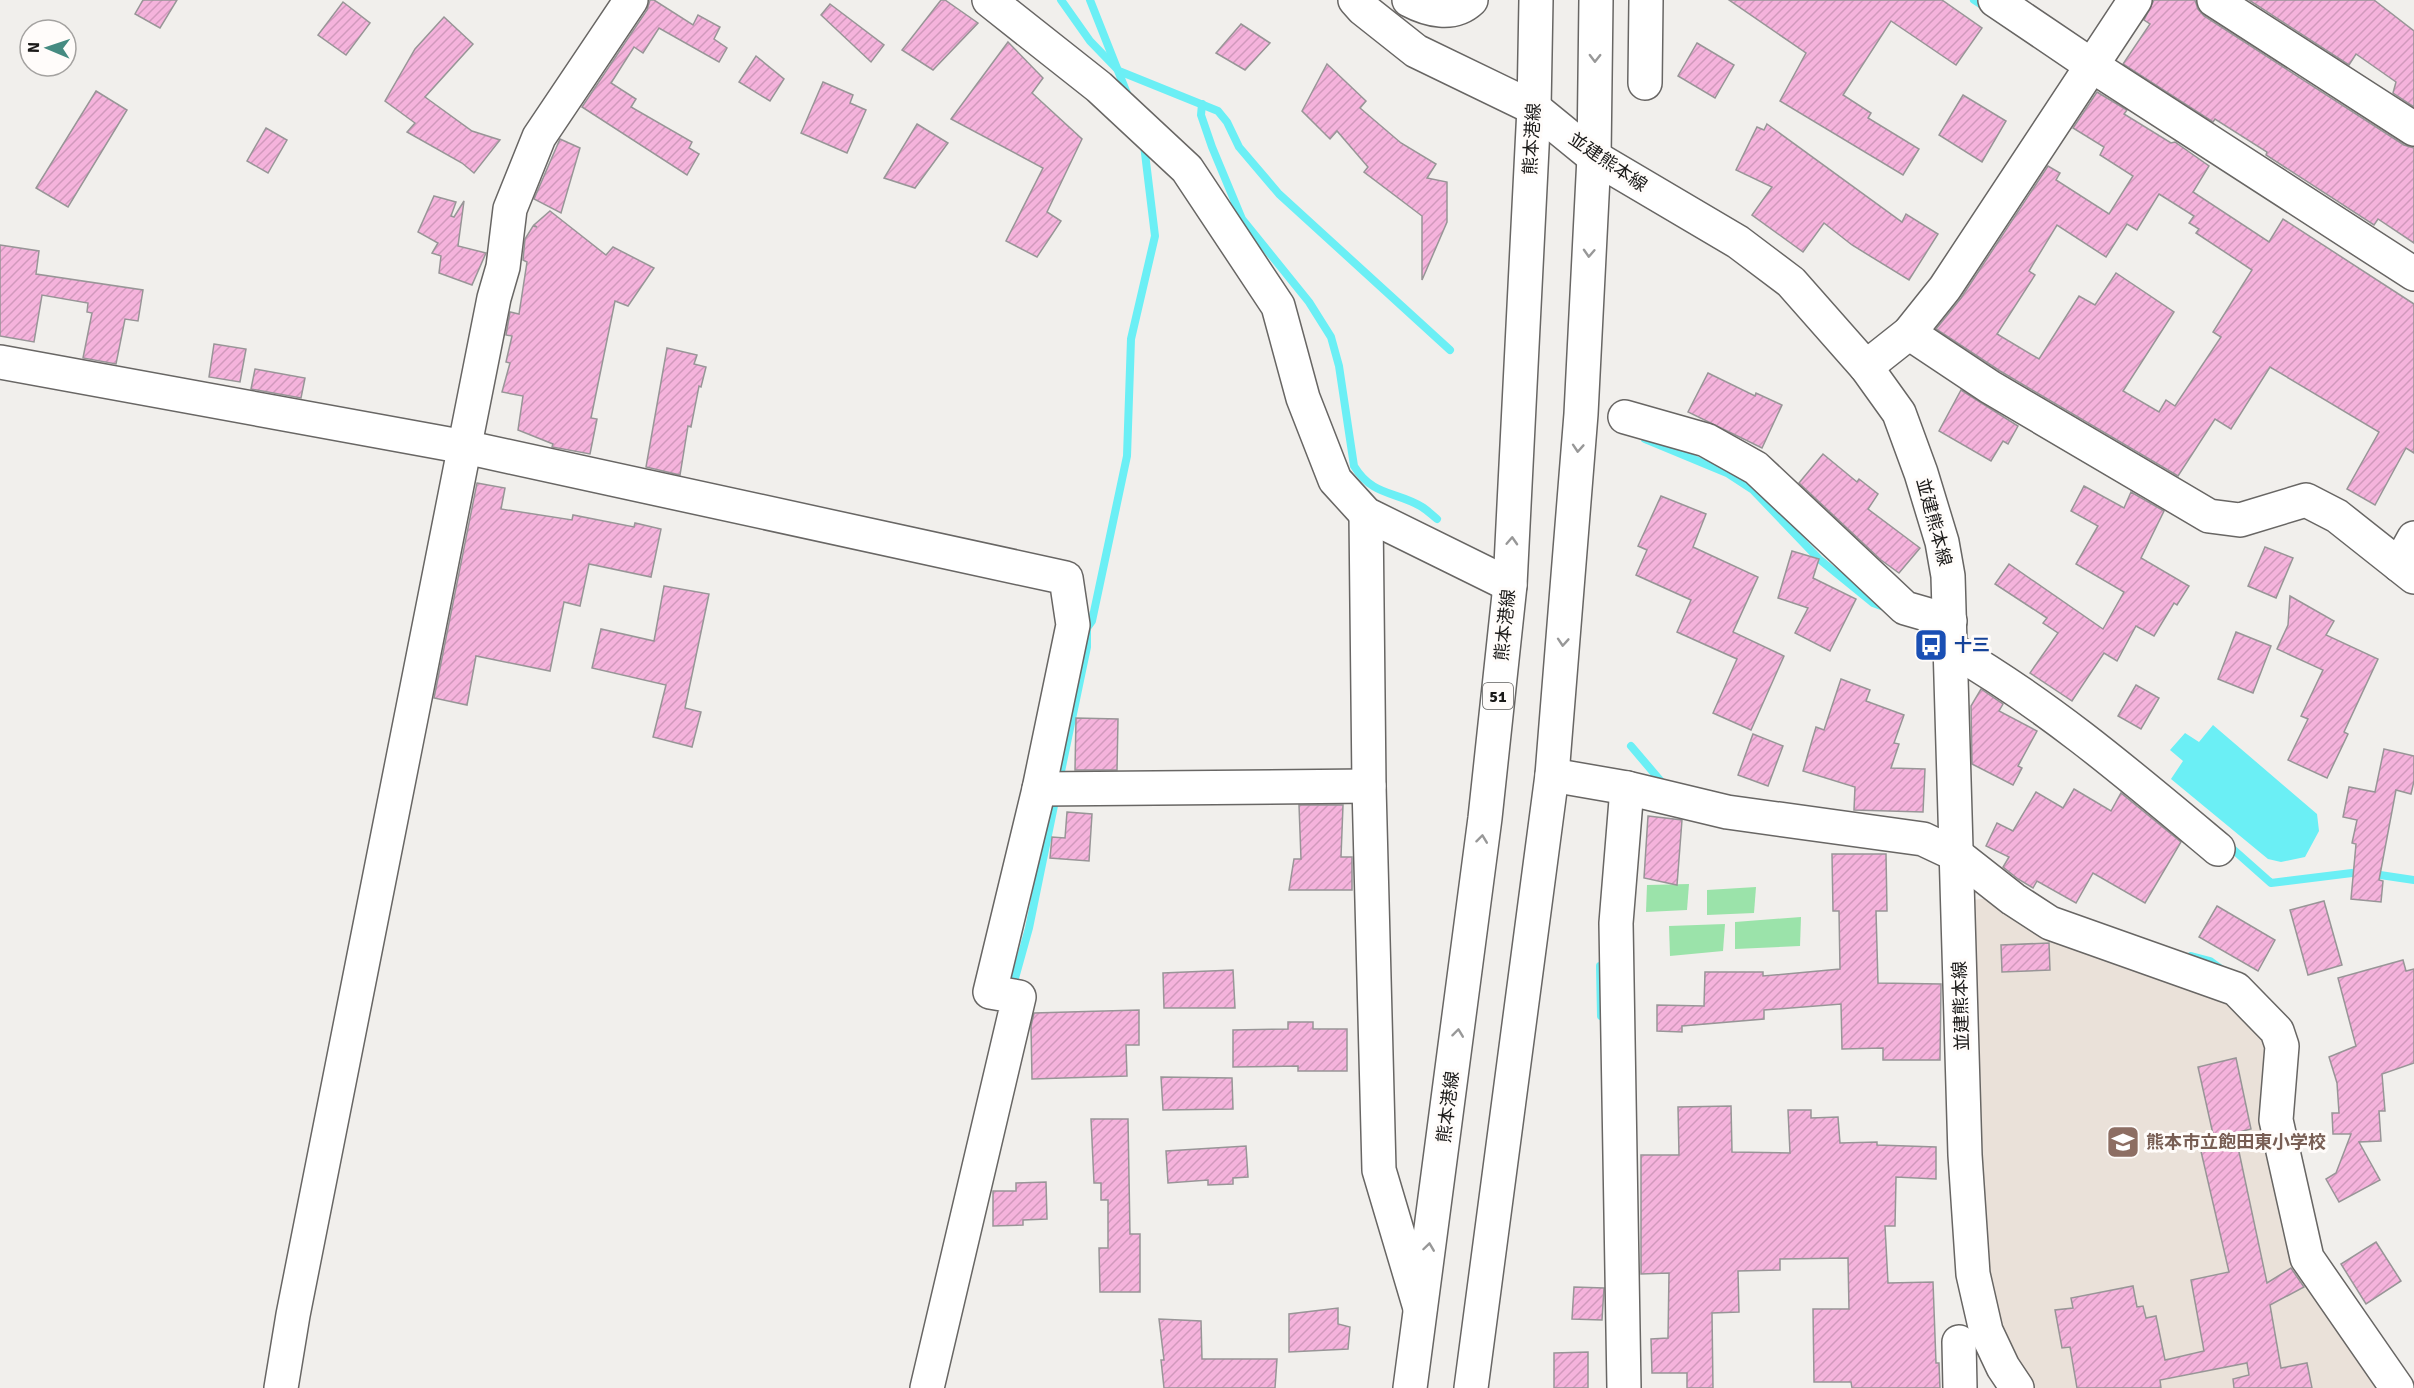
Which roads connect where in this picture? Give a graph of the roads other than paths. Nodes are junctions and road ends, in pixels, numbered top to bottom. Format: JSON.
{"nodes":[{"id":1,"x":631,"y":0,"type":"edge"},
{"id":2,"x":988,"y":0,"type":"edge"},
{"id":3,"x":1355,"y":0,"type":"edge"},
{"id":4,"x":1409,"y":0,"type":"edge"},
{"id":5,"x":1471,"y":0,"type":"edge"},
{"id":6,"x":1536,"y":0,"type":"edge"},
{"id":7,"x":1596,"y":0,"type":"edge"},
{"id":8,"x":1646,"y":0,"type":"edge"},
{"id":9,"x":1995,"y":0,"type":"edge"},
{"id":10,"x":2135,"y":0,"type":"edge"},
{"id":11,"x":2214,"y":0,"type":"edge"},
{"id":12,"x":2091,"y":65,"type":"junction"},
{"id":13,"x":1645,"y":84,"type":"dead end"},
{"id":14,"x":1534,"y":108,"type":"junction"},
{"id":15,"x":2414,"y":129,"type":"edge"},
{"id":16,"x":1594,"y":157,"type":"junction"},
{"id":17,"x":2414,"y":274,"type":"edge"},
{"id":18,"x":1909,"y":333,"type":"junction"},
{"id":19,"x":0,"y":362,"type":"edge"},
{"id":20,"x":1866,"y":367,"type":"junction"},
{"id":21,"x":1625,"y":417,"type":"dead end"},
{"id":22,"x":465,"y":447,"type":"junction"},
{"id":23,"x":1366,"y":514,"type":"junction"},
{"id":24,"x":2409,"y":560,"type":"edge"},
{"id":25,"x":1510,"y":585,"type":"junction"},
{"id":26,"x":1950,"y":635,"type":"junction"},
{"id":27,"x":1552,"y":775,"type":"junction"},
{"id":28,"x":1369,"y":786,"type":"junction"},
{"id":29,"x":1627,"y":788,"type":"junction"},
{"id":30,"x":1039,"y":789,"type":"junction"},
{"id":31,"x":2218,"y":849,"type":"dead end"},
{"id":32,"x":1957,"y":855,"type":"junction"},
{"id":33,"x":1420,"y":1308,"type":"junction"},
{"id":34,"x":1959,"y":1342,"type":"dead end"},
{"id":35,"x":281,"y":1388,"type":"edge"},
{"id":36,"x":927,"y":1388,"type":"edge"},
{"id":37,"x":1410,"y":1388,"type":"edge"},
{"id":38,"x":1472,"y":1388,"type":"edge"},
{"id":39,"x":1624,"y":1388,"type":"edge"},
{"id":40,"x":1960,"y":1388,"type":"edge"},
{"id":41,"x":2017,"y":1388,"type":"edge"},
{"id":42,"x":2397,"y":1388,"type":"edge"}],
"edges":[{"from":1,"to":22,"type":"street"},
{"from":2,"to":23,"type":"street"},
{"from":3,"to":14,"type":"street","name":"並建熊本線"},
{"from":4,"to":5,"type":"street"},
{"from":6,"to":14,"type":"street","name":"熊本港線","number":"51"},
{"from":7,"to":16,"type":"street","one_way":true},
{"from":8,"to":13,"type":"street"},
{"from":9,"to":12,"type":"street"},
{"from":10,"to":12,"type":"street"},
{"from":11,"to":15,"type":"street"},
{"from":12,"to":17,"type":"street"},
{"from":12,"to":18,"type":"street"},
{"from":14,"to":16,"type":"street","name":"並建熊本線"},
{"from":25,"to":14,"type":"street","name":"熊本港線","number":"51","one_way":true},
{"from":16,"to":20,"type":"street","name":"並建熊本線"},
{"from":16,"to":27,"type":"street","one_way":true},
{"from":18,"to":20,"type":"street"},
{"from":18,"to":24,"type":"street"},
{"from":19,"to":22,"type":"street"},
{"from":20,"to":26,"type":"street","name":"並建熊本線"},
{"from":21,"to":26,"type":"street"},
{"from":22,"to":30,"type":"street"},
{"from":22,"to":35,"type":"street"},
{"from":23,"to":25,"type":"street"},
{"from":23,"to":28,"type":"street"},
{"from":33,"to":25,"type":"street","name":"熊本港線","number":"51","one_way":true},
{"from":26,"to":31,"type":"street"},
{"from":26,"to":32,"type":"street","name":"並建熊本線"},
{"from":27,"to":29,"type":"street"},
{"from":27,"to":38,"type":"street"},
{"from":28,"to":30,"type":"street"},
{"from":28,"to":33,"type":"street"},
{"from":29,"to":32,"type":"street"},
{"from":29,"to":39,"type":"street"},
{"from":30,"to":36,"type":"street"},
{"from":32,"to":41,"type":"street","name":"並建熊本線"},
{"from":32,"to":42,"type":"street"},
{"from":33,"to":37,"type":"street","name":"熊本港線","number":"51"},
{"from":34,"to":40,"type":"street"}]}
